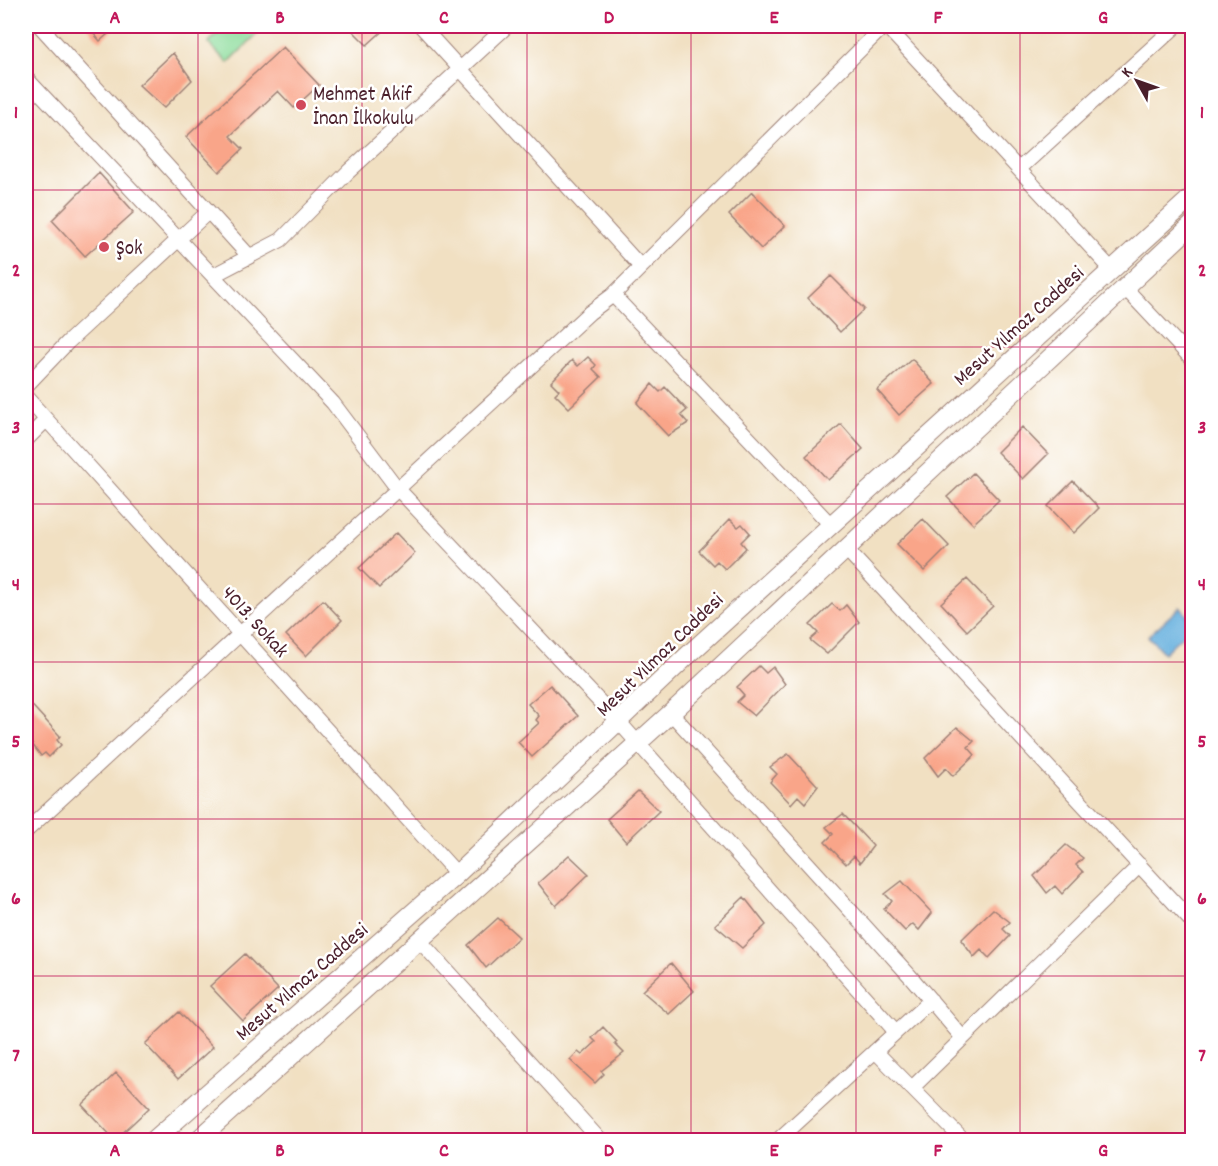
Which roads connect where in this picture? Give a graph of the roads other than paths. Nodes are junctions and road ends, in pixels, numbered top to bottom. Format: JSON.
{"nodes":[{"id":1,"x":40,"y":26,"type":"edge"},
{"id":2,"x":421,"y":26,"type":"edge"},
{"id":3,"x":507,"y":26,"type":"edge"},
{"id":4,"x":885,"y":26,"type":"edge"},
{"id":5,"x":1176,"y":26,"type":"edge"},
{"id":6,"x":459,"y":70,"type":"junction"},
{"id":7,"x":26,"y":78,"type":"edge"},
{"id":8,"x":1019,"y":169,"type":"junction"},
{"id":9,"x":1192,"y":197,"type":"edge"},
{"id":10,"x":208,"y":212,"type":"junction"},
{"id":11,"x":1192,"y":225,"type":"edge"},
{"id":12,"x":180,"y":239,"type":"junction"},
{"id":13,"x":249,"y":256,"type":"junction"},
{"id":14,"x":641,"y":267,"type":"junction"},
{"id":15,"x":1112,"y":270,"type":"junction"},
{"id":16,"x":214,"y":275,"type":"junction"},
{"id":17,"x":1125,"y":288,"type":"junction"},
{"id":18,"x":612,"y":295,"type":"junction"},
{"id":19,"x":1192,"y":359,"type":"edge"},
{"id":20,"x":26,"y":386,"type":"edge"},
{"id":21,"x":26,"y":397,"type":"edge"},
{"id":22,"x":45,"y":421,"type":"junction"},
{"id":23,"x":26,"y":440,"type":"edge"},
{"id":24,"x":397,"y":488,"type":"junction"},
{"id":25,"x":831,"y":525,"type":"junction"},
{"id":26,"x":846,"y":549,"type":"junction"},
{"id":27,"x":239,"y":634,"type":"junction"},
{"id":28,"x":671,"y":713,"type":"junction"},
{"id":29,"x":619,"y":722,"type":"junction"},
{"id":30,"x":637,"y":743,"type":"junction"},
{"id":31,"x":26,"y":831,"type":"edge"},
{"id":32,"x":1140,"y":866,"type":"junction"},
{"id":33,"x":457,"y":874,"type":"junction"},
{"id":34,"x":1192,"y":922,"type":"edge"},
{"id":35,"x":419,"y":940,"type":"junction"},
{"id":36,"x":931,"y":1000,"type":"junction"},
{"id":37,"x":896,"y":1032,"type":"junction"},
{"id":38,"x":962,"y":1037,"type":"junction"},
{"id":39,"x":875,"y":1051,"type":"junction"},
{"id":40,"x":912,"y":1088,"type":"junction"},
{"id":41,"x":154,"y":1140,"type":"edge"},
{"id":42,"x":198,"y":1140,"type":"edge"},
{"id":43,"x":600,"y":1140,"type":"edge"},
{"id":44,"x":778,"y":1140,"type":"edge"},
{"id":45,"x":963,"y":1140,"type":"edge"}],
"edges":[{"from":1,"to":10,"type":"street"},
{"from":2,"to":6,"type":"street"},
{"from":3,"to":6,"type":"street"},
{"from":4,"to":8,"type":"street"},
{"from":4,"to":14,"type":"street"},
{"from":5,"to":8,"type":"street"},
{"from":6,"to":13,"type":"street"},
{"from":6,"to":14,"type":"street"},
{"from":7,"to":12,"type":"street"},
{"from":8,"to":15,"type":"street"},
{"from":9,"to":15,"type":"main road","name":"Mesut Yılmaz Caddesi"},
{"from":10,"to":12,"type":"street"},
{"from":10,"to":13,"type":"street"},
{"from":11,"to":17,"type":"main road"},
{"from":12,"to":16,"type":"street"},
{"from":12,"to":20,"type":"street"},
{"from":13,"to":16,"type":"street"},
{"from":14,"to":18,"type":"street"},
{"from":15,"to":25,"type":"main road","name":"Mesut Yılmaz Caddesi"},
{"from":16,"to":24,"type":"street"},
{"from":17,"to":19,"type":"street"},
{"from":17,"to":26,"type":"main road"},
{"from":18,"to":24,"type":"street"},
{"from":18,"to":25,"type":"street"},
{"from":21,"to":22,"type":"street","name":"4013. Sokak"},
{"from":22,"to":23,"type":"street"},
{"from":22,"to":27,"type":"street","name":"4013. Sokak"},
{"from":24,"to":27,"type":"street"},
{"from":24,"to":29,"type":"street"},
{"from":25,"to":29,"type":"main road","name":"Mesut Yılmaz Caddesi"},
{"from":26,"to":28,"type":"main road"},
{"from":26,"to":32,"type":"street"},
{"from":27,"to":31,"type":"street"},
{"from":27,"to":33,"type":"street","name":"4013. Sokak"},
{"from":28,"to":30,"type":"main road"},
{"from":28,"to":36,"type":"street"},
{"from":29,"to":30,"type":"street"},
{"from":29,"to":33,"type":"main road","name":"Mesut Yılmaz Caddesi"},
{"from":30,"to":35,"type":"main road"},
{"from":30,"to":37,"type":"street"},
{"from":32,"to":34,"type":"street"},
{"from":32,"to":38,"type":"street"},
{"from":33,"to":41,"type":"main road","name":"Mesut Yılmaz Caddesi"},
{"from":35,"to":42,"type":"main road"},
{"from":35,"to":43,"type":"street"},
{"from":36,"to":37,"type":"street"},
{"from":36,"to":38,"type":"street"},
{"from":37,"to":39,"type":"street"},
{"from":38,"to":40,"type":"street"},
{"from":39,"to":40,"type":"street"},
{"from":39,"to":44,"type":"street"},
{"from":40,"to":45,"type":"street"}]}
